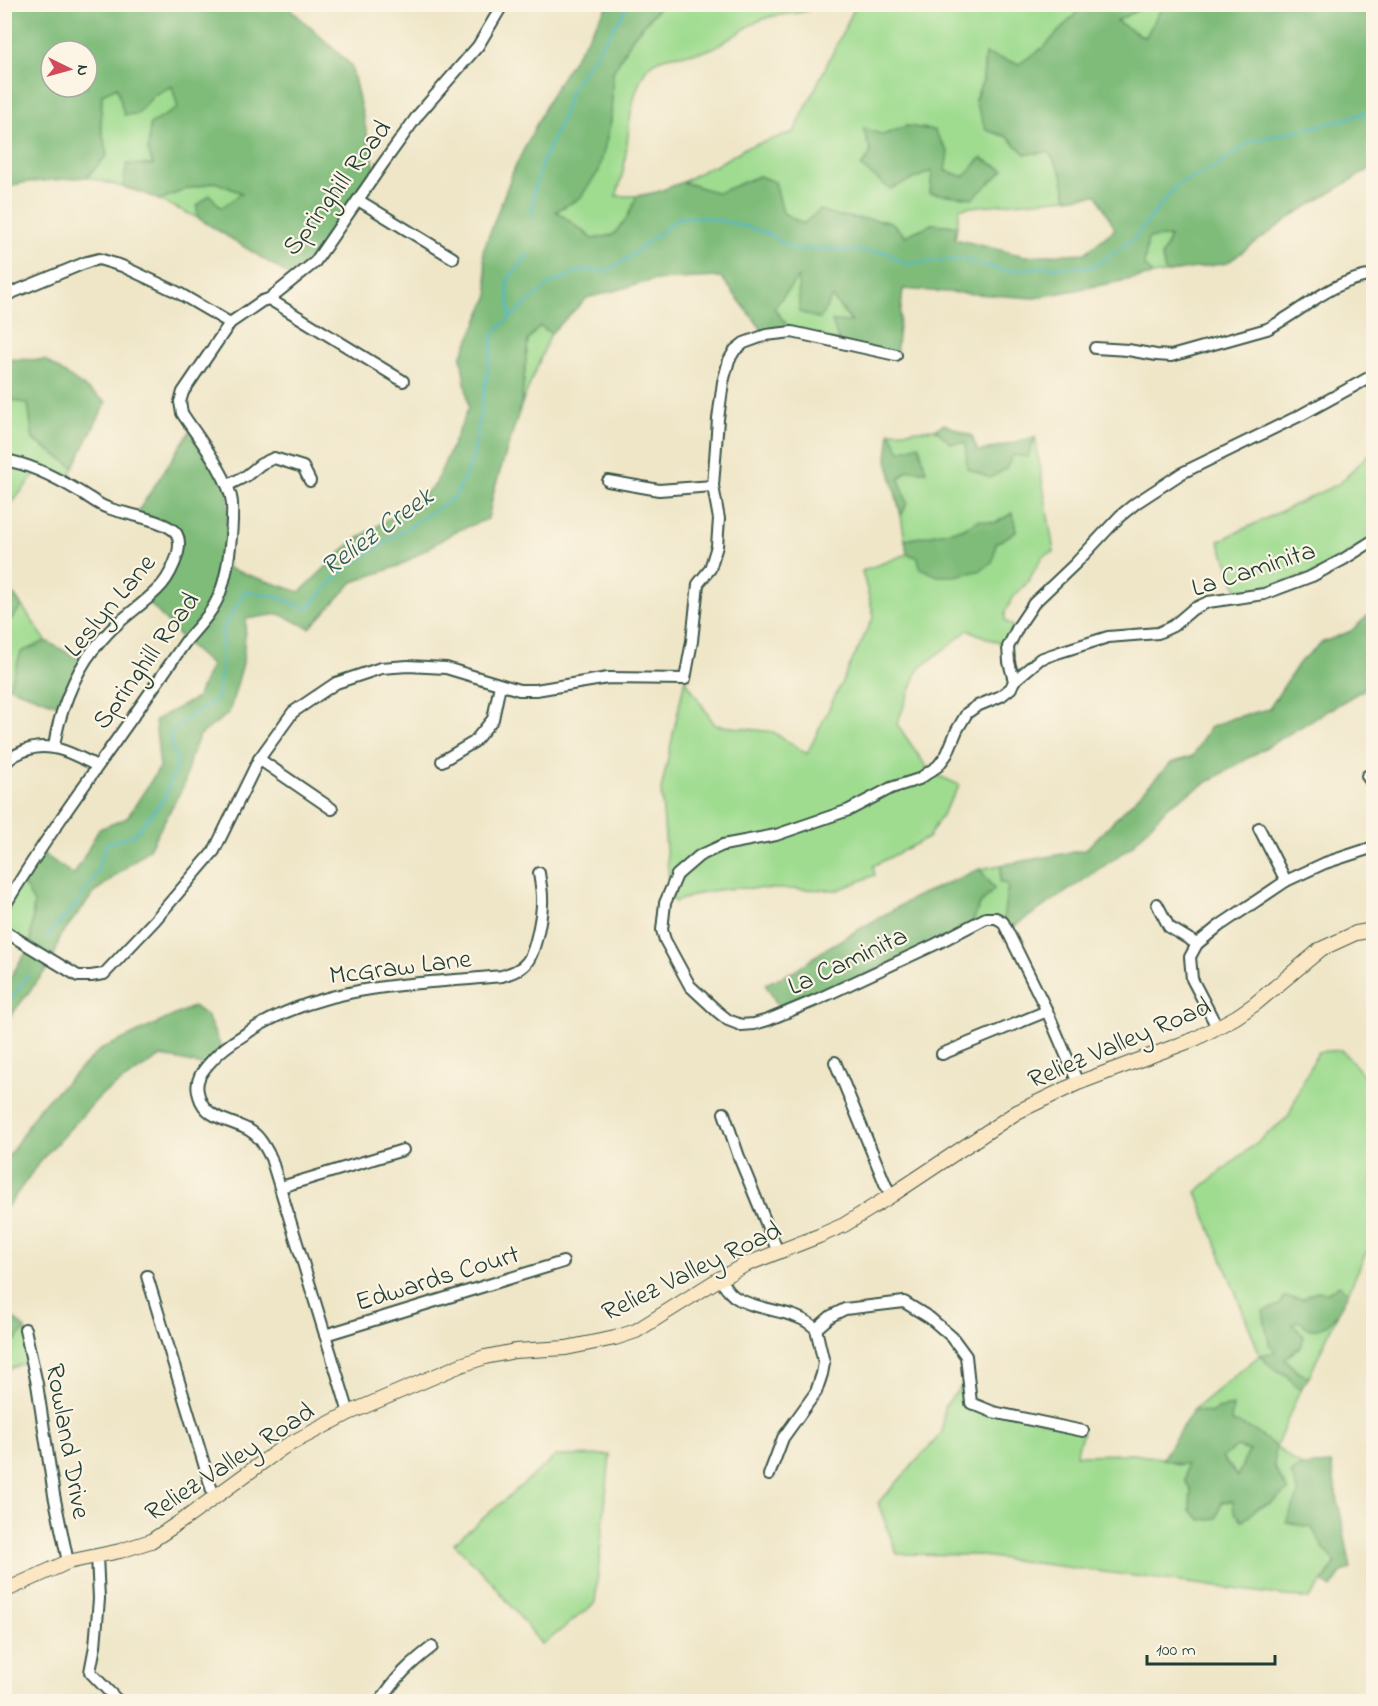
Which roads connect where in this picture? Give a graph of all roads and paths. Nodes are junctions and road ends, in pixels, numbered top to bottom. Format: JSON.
{"nodes":[{"id":1,"x":503,"y":4,"type":"edge"},
{"id":2,"x":358,"y":200,"type":"junction"},
{"id":3,"x":453,"y":258,"type":"dead end"},
{"id":4,"x":1374,"y":275,"type":"edge"},
{"id":5,"x":4,"y":296,"type":"edge"},
{"id":6,"x":269,"y":299,"type":"junction"},
{"id":7,"x":230,"y":323,"type":"junction"},
{"id":8,"x":1095,"y":348,"type":"dead end"},
{"id":9,"x":896,"y":355,"type":"dead end"},
{"id":10,"x":1374,"y":375,"type":"edge"},
{"id":11,"x":403,"y":381,"type":"dead end"},
{"id":12,"x":4,"y":460,"type":"edge"},
{"id":13,"x":310,"y":481,"type":"dead end"},
{"id":14,"x":608,"y":481,"type":"dead end"},
{"id":15,"x":228,"y":485,"type":"junction"},
{"id":16,"x":713,"y":486,"type":"junction"},
{"id":17,"x":1374,"y":540,"type":"edge"},
{"id":18,"x":1014,"y":681,"type":"junction"},
{"id":19,"x":500,"y":686,"type":"junction"},
{"id":20,"x":54,"y":747,"type":"junction"},
{"id":21,"x":259,"y":759,"type":"junction"},
{"id":22,"x":442,"y":761,"type":"dead end"},
{"id":23,"x":4,"y":765,"type":"edge"},
{"id":24,"x":97,"y":766,"type":"junction"},
{"id":25,"x":1367,"y":776,"type":"dead end"},
{"id":26,"x":1374,"y":786,"type":"edge"},
{"id":27,"x":332,"y":809,"type":"dead end"},
{"id":28,"x":1259,"y":828,"type":"dead end"},
{"id":29,"x":1374,"y":847,"type":"edge"},
{"id":30,"x":539,"y":873,"type":"dead end"},
{"id":31,"x":1286,"y":880,"type":"junction"},
{"id":32,"x":1157,"y":904,"type":"dead end"},
{"id":33,"x":4,"y":907,"type":"edge"},
{"id":34,"x":1374,"y":930,"type":"edge"},
{"id":35,"x":4,"y":931,"type":"edge"},
{"id":36,"x":1197,"y":944,"type":"junction"},
{"id":37,"x":1047,"y":1011,"type":"junction"},
{"id":38,"x":1217,"y":1027,"type":"junction"},
{"id":39,"x":942,"y":1054,"type":"dead end"},
{"id":40,"x":835,"y":1062,"type":"dead end"},
{"id":41,"x":1078,"y":1083,"type":"junction"},
{"id":42,"x":724,"y":1113,"type":"dead end"},
{"id":43,"x":403,"y":1150,"type":"dead end"},
{"id":44,"x":280,"y":1187,"type":"junction"},
{"id":45,"x":892,"y":1195,"type":"junction"},
{"id":46,"x":778,"y":1252,"type":"junction"},
{"id":47,"x":563,"y":1262,"type":"dead end"},
{"id":48,"x":147,"y":1276,"type":"dead end"},
{"id":49,"x":718,"y":1279,"type":"junction"},
{"id":50,"x":25,"y":1329,"type":"dead end"},
{"id":51,"x":816,"y":1329,"type":"junction"},
{"id":52,"x":325,"y":1335,"type":"junction"},
{"id":53,"x":349,"y":1413,"type":"junction"},
{"id":54,"x":1083,"y":1431,"type":"dead end"},
{"id":55,"x":769,"y":1475,"type":"dead end"},
{"id":56,"x":214,"y":1497,"type":"junction"},
{"id":57,"x":97,"y":1555,"type":"junction"},
{"id":58,"x":68,"y":1562,"type":"junction"},
{"id":59,"x":4,"y":1591,"type":"edge"},
{"id":60,"x":432,"y":1647,"type":"dead end"},
{"id":61,"x":118,"y":1701,"type":"edge"},
{"id":62,"x":380,"y":1701,"type":"edge"}],
"edges":[{"from":1,"to":2,"type":"street","name":"Springhill Road"},
{"from":2,"to":3,"type":"street"},
{"from":2,"to":6,"type":"street","name":"Springhill Road"},
{"from":4,"to":8,"type":"street"},
{"from":5,"to":7,"type":"street"},
{"from":6,"to":7,"type":"street","name":"Springhill Road"},
{"from":6,"to":11,"type":"street"},
{"from":7,"to":15,"type":"street","name":"Springhill Road"},
{"from":9,"to":16,"type":"street"},
{"from":10,"to":18,"type":"street"},
{"from":12,"to":20,"type":"street","name":"Leslyn Lane"},
{"from":13,"to":15,"type":"street"},
{"from":14,"to":16,"type":"street"},
{"from":15,"to":24,"type":"street","name":"Springhill Road"},
{"from":16,"to":19,"type":"street"},
{"from":17,"to":18,"type":"street","name":"La Caminita"},
{"from":18,"to":37,"type":"street","name":"La Caminita"},
{"from":19,"to":21,"type":"street"},
{"from":19,"to":22,"type":"street"},
{"from":20,"to":23,"type":"street"},
{"from":20,"to":24,"type":"street"},
{"from":21,"to":27,"type":"street"},
{"from":21,"to":35,"type":"street"},
{"from":24,"to":33,"type":"street","name":"Springhill Road"},
{"from":25,"to":26,"type":"street"},
{"from":28,"to":31,"type":"street"},
{"from":29,"to":31,"type":"street"},
{"from":30,"to":44,"type":"street","name":"McGraw Lane"},
{"from":31,"to":36,"type":"street"},
{"from":32,"to":36,"type":"street"},
{"from":34,"to":38,"type":"main road","name":"Reliez Valley Road"},
{"from":36,"to":38,"type":"street"},
{"from":37,"to":39,"type":"street"},
{"from":37,"to":41,"type":"street","name":"La Caminita"},
{"from":38,"to":41,"type":"main road","name":"Reliez Valley Road"},
{"from":40,"to":45,"type":"street"},
{"from":41,"to":45,"type":"main road","name":"Reliez Valley Road"},
{"from":42,"to":46,"type":"street"},
{"from":43,"to":44,"type":"street"},
{"from":44,"to":52,"type":"street","name":"McGraw Lane"},
{"from":45,"to":46,"type":"main road","name":"Reliez Valley Road"},
{"from":46,"to":49,"type":"main road","name":"Reliez Valley Road"},
{"from":47,"to":52,"type":"street","name":"Edwards Court"},
{"from":48,"to":56,"type":"street"},
{"from":49,"to":51,"type":"street"},
{"from":49,"to":53,"type":"main road","name":"Reliez Valley Road"},
{"from":50,"to":58,"type":"street","name":"Rowland Drive"},
{"from":51,"to":54,"type":"street"},
{"from":51,"to":55,"type":"street"},
{"from":52,"to":53,"type":"street","name":"McGraw Lane"},
{"from":53,"to":56,"type":"main road","name":"Reliez Valley Road"},
{"from":56,"to":57,"type":"main road","name":"Reliez Valley Road"},
{"from":57,"to":58,"type":"main road","name":"Reliez Valley Road"},
{"from":57,"to":61,"type":"street"},
{"from":58,"to":59,"type":"main road","name":"Reliez Valley Road"},
{"from":60,"to":62,"type":"street"}]}
